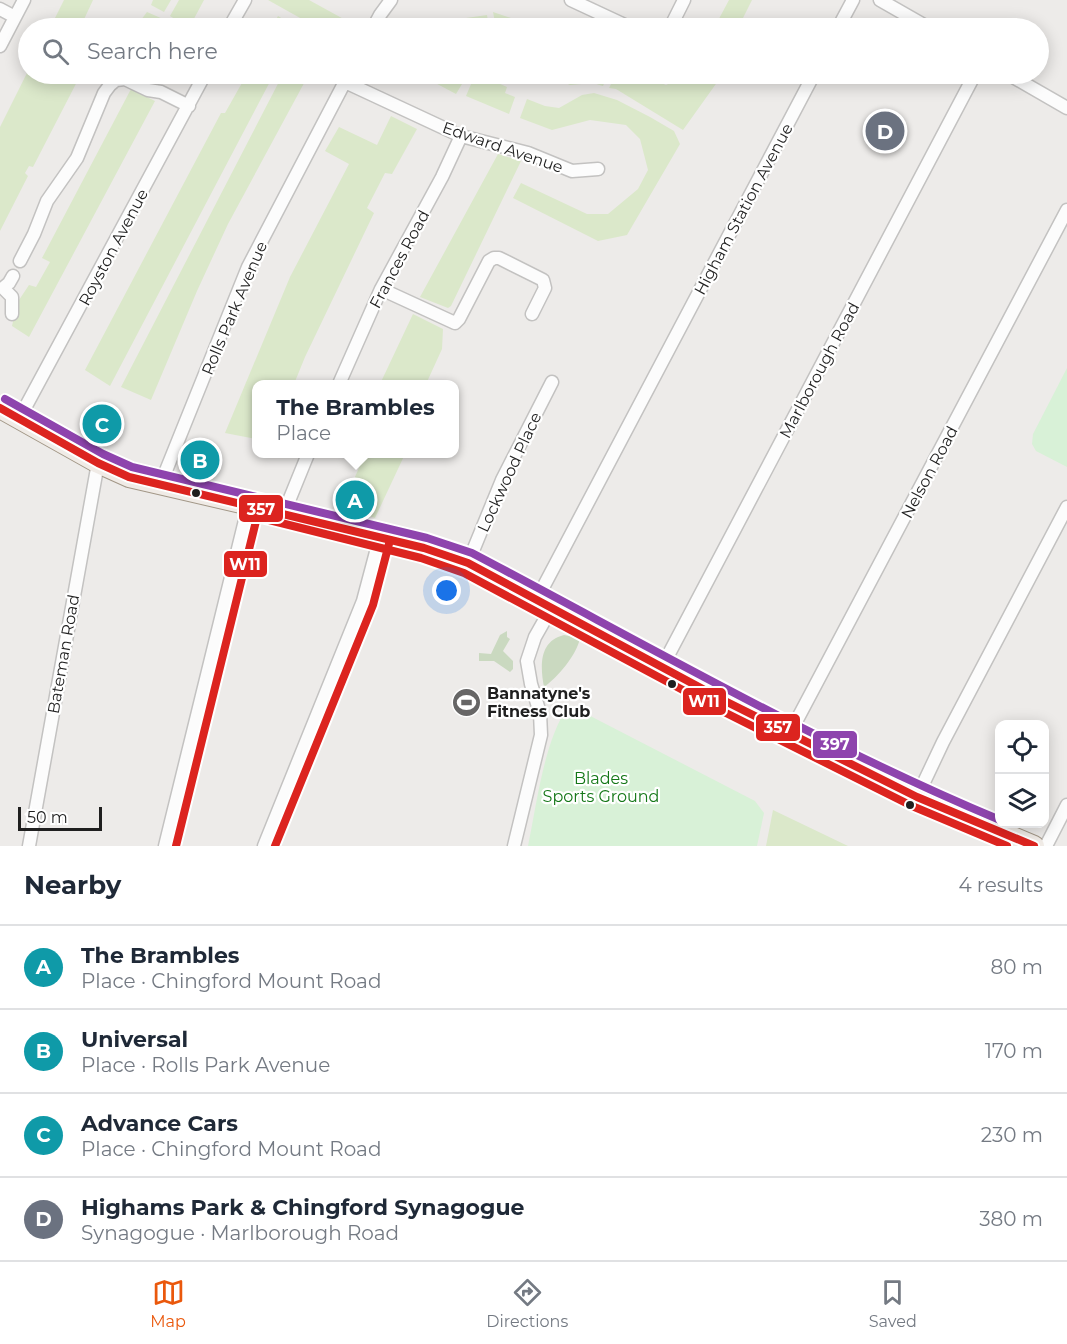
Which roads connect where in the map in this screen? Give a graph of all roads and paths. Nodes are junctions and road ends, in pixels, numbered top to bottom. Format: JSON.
{"nodes":[{"id":1,"x":24,"y":0,"type":"edge"},
{"id":2,"x":245,"y":0,"type":"edge"},
{"id":3,"x":571,"y":0,"type":"edge"},
{"id":4,"x":684,"y":0,"type":"edge"},
{"id":5,"x":853,"y":0,"type":"edge"},
{"id":6,"x":880,"y":0,"type":"edge"},
{"id":7,"x":387,"y":1,"type":"edge"},
{"id":8,"x":0,"y":9,"type":"edge"},
{"id":9,"x":15,"y":17,"type":"junction"},
{"id":10,"x":235,"y":18,"type":"edge"},
{"id":11,"x":378,"y":18,"type":"edge"},
{"id":12,"x":610,"y":18,"type":"edge"},
{"id":13,"x":675,"y":18,"type":"edge"},
{"id":14,"x":843,"y":18,"type":"edge"},
{"id":15,"x":912,"y":18,"type":"edge"},
{"id":16,"x":0,"y":46,"type":"edge"},
{"id":17,"x":111,"y":84,"type":"edge"},
{"id":18,"x":135,"y":84,"type":"edge"},
{"id":19,"x":200,"y":84,"type":"edge"},
{"id":20,"x":344,"y":84,"type":"edge"},
{"id":21,"x":359,"y":84,"type":"edge"},
{"id":22,"x":809,"y":84,"type":"edge"},
{"id":23,"x":970,"y":84,"type":"edge"},
{"id":24,"x":1025,"y":84,"type":"edge"},
{"id":25,"x":189,"y":106,"type":"junction"},
{"id":26,"x":1067,"y":108,"type":"edge"},
{"id":27,"x":461,"y":136,"type":"junction"},
{"id":28,"x":598,"y":169,"type":"dead end"},
{"id":29,"x":1067,"y":210,"type":"edge"},
{"id":30,"x":20,"y":261,"type":"dead end"},
{"id":31,"x":13,"y":276,"type":"dead end"},
{"id":32,"x":2,"y":288,"type":"edge"},
{"id":33,"x":381,"y":289,"type":"junction"},
{"id":34,"x":12,"y":314,"type":"dead end"},
{"id":35,"x":532,"y":314,"type":"dead end"},
{"id":36,"x":341,"y":380,"type":"edge"},
{"id":37,"x":552,"y":382,"type":"dead end"},
{"id":38,"x":0,"y":408,"type":"edge"},
{"id":39,"x":19,"y":418,"type":"junction"},
{"id":40,"x":306,"y":458,"type":"edge"},
{"id":41,"x":98,"y":463,"type":"junction"},
{"id":42,"x":161,"y":483,"type":"junction"},
{"id":43,"x":249,"y":504,"type":"junction"},
{"id":44,"x":1067,"y":507,"type":"edge"},
{"id":45,"x":284,"y":513,"type":"junction"},
{"id":46,"x":380,"y":537,"type":"junction"},
{"id":47,"x":468,"y":563,"type":"junction"},
{"id":48,"x":544,"y":603,"type":"junction"},
{"id":49,"x":662,"y":667,"type":"junction"},
{"id":50,"x":790,"y":733,"type":"junction"},
{"id":51,"x":917,"y":797,"type":"junction"},
{"id":52,"x":1066,"y":810,"type":"edge"},
{"id":53,"x":28,"y":846,"type":"edge"},
{"id":54,"x":165,"y":846,"type":"edge"},
{"id":55,"x":264,"y":846,"type":"edge"},
{"id":56,"x":514,"y":846,"type":"edge"},
{"id":57,"x":1034,"y":846,"type":"edge"},
{"id":58,"x":1046,"y":846,"type":"edge"}],
"edges":[{"from":1,"to":9,"type":"street"},
{"from":2,"to":10,"type":"street"},
{"from":3,"to":12,"type":"street"},
{"from":4,"to":13,"type":"street"},
{"from":5,"to":14,"type":"street"},
{"from":6,"to":15,"type":"street"},
{"from":7,"to":11,"type":"street"},
{"from":8,"to":9,"type":"street"},
{"from":9,"to":16,"type":"street"},
{"from":17,"to":30,"type":"street"},
{"from":18,"to":25,"type":"street"},
{"from":19,"to":25,"type":"street","name":"Royston Avenue"},
{"from":20,"to":42,"type":"street","name":"Rolls Park Avenue"},
{"from":21,"to":27,"type":"street","name":"Edward Avenue"},
{"from":22,"to":48,"type":"street","name":"Higham Station Avenue"},
{"from":23,"to":49,"type":"street","name":"Marlborough Road"},
{"from":24,"to":26,"type":"street"},
{"from":25,"to":39,"type":"street","name":"Royston Avenue"},
{"from":27,"to":28,"type":"street","name":"Edward Avenue"},
{"from":27,"to":33,"type":"street","name":"Frances Road"},
{"from":29,"to":50,"type":"street","name":"Nelson Road"},
{"from":31,"to":32,"type":"street"},
{"from":32,"to":34,"type":"street"},
{"from":33,"to":35,"type":"street"},
{"from":33,"to":36,"type":"street","name":"Frances Road"},
{"from":37,"to":47,"type":"street","name":"Lockwood Place"},
{"from":38,"to":39,"type":"main road"},
{"from":39,"to":41,"type":"main road"},
{"from":40,"to":45,"type":"street"},
{"from":41,"to":42,"type":"main road"},
{"from":41,"to":53,"type":"street","name":"Bateman Road"},
{"from":42,"to":43,"type":"main road"},
{"from":43,"to":45,"type":"main road"},
{"from":43,"to":54,"type":"street"},
{"from":44,"to":51,"type":"street"},
{"from":45,"to":46,"type":"main road"},
{"from":46,"to":47,"type":"main road"},
{"from":46,"to":55,"type":"street"},
{"from":47,"to":48,"type":"main road"},
{"from":48,"to":49,"type":"main road"},
{"from":48,"to":56,"type":"street","name":"Higham Station Avenue"},
{"from":49,"to":50,"type":"main road"},
{"from":50,"to":51,"type":"main road"},
{"from":51,"to":57,"type":"main road"},
{"from":52,"to":58,"type":"street"}]}
